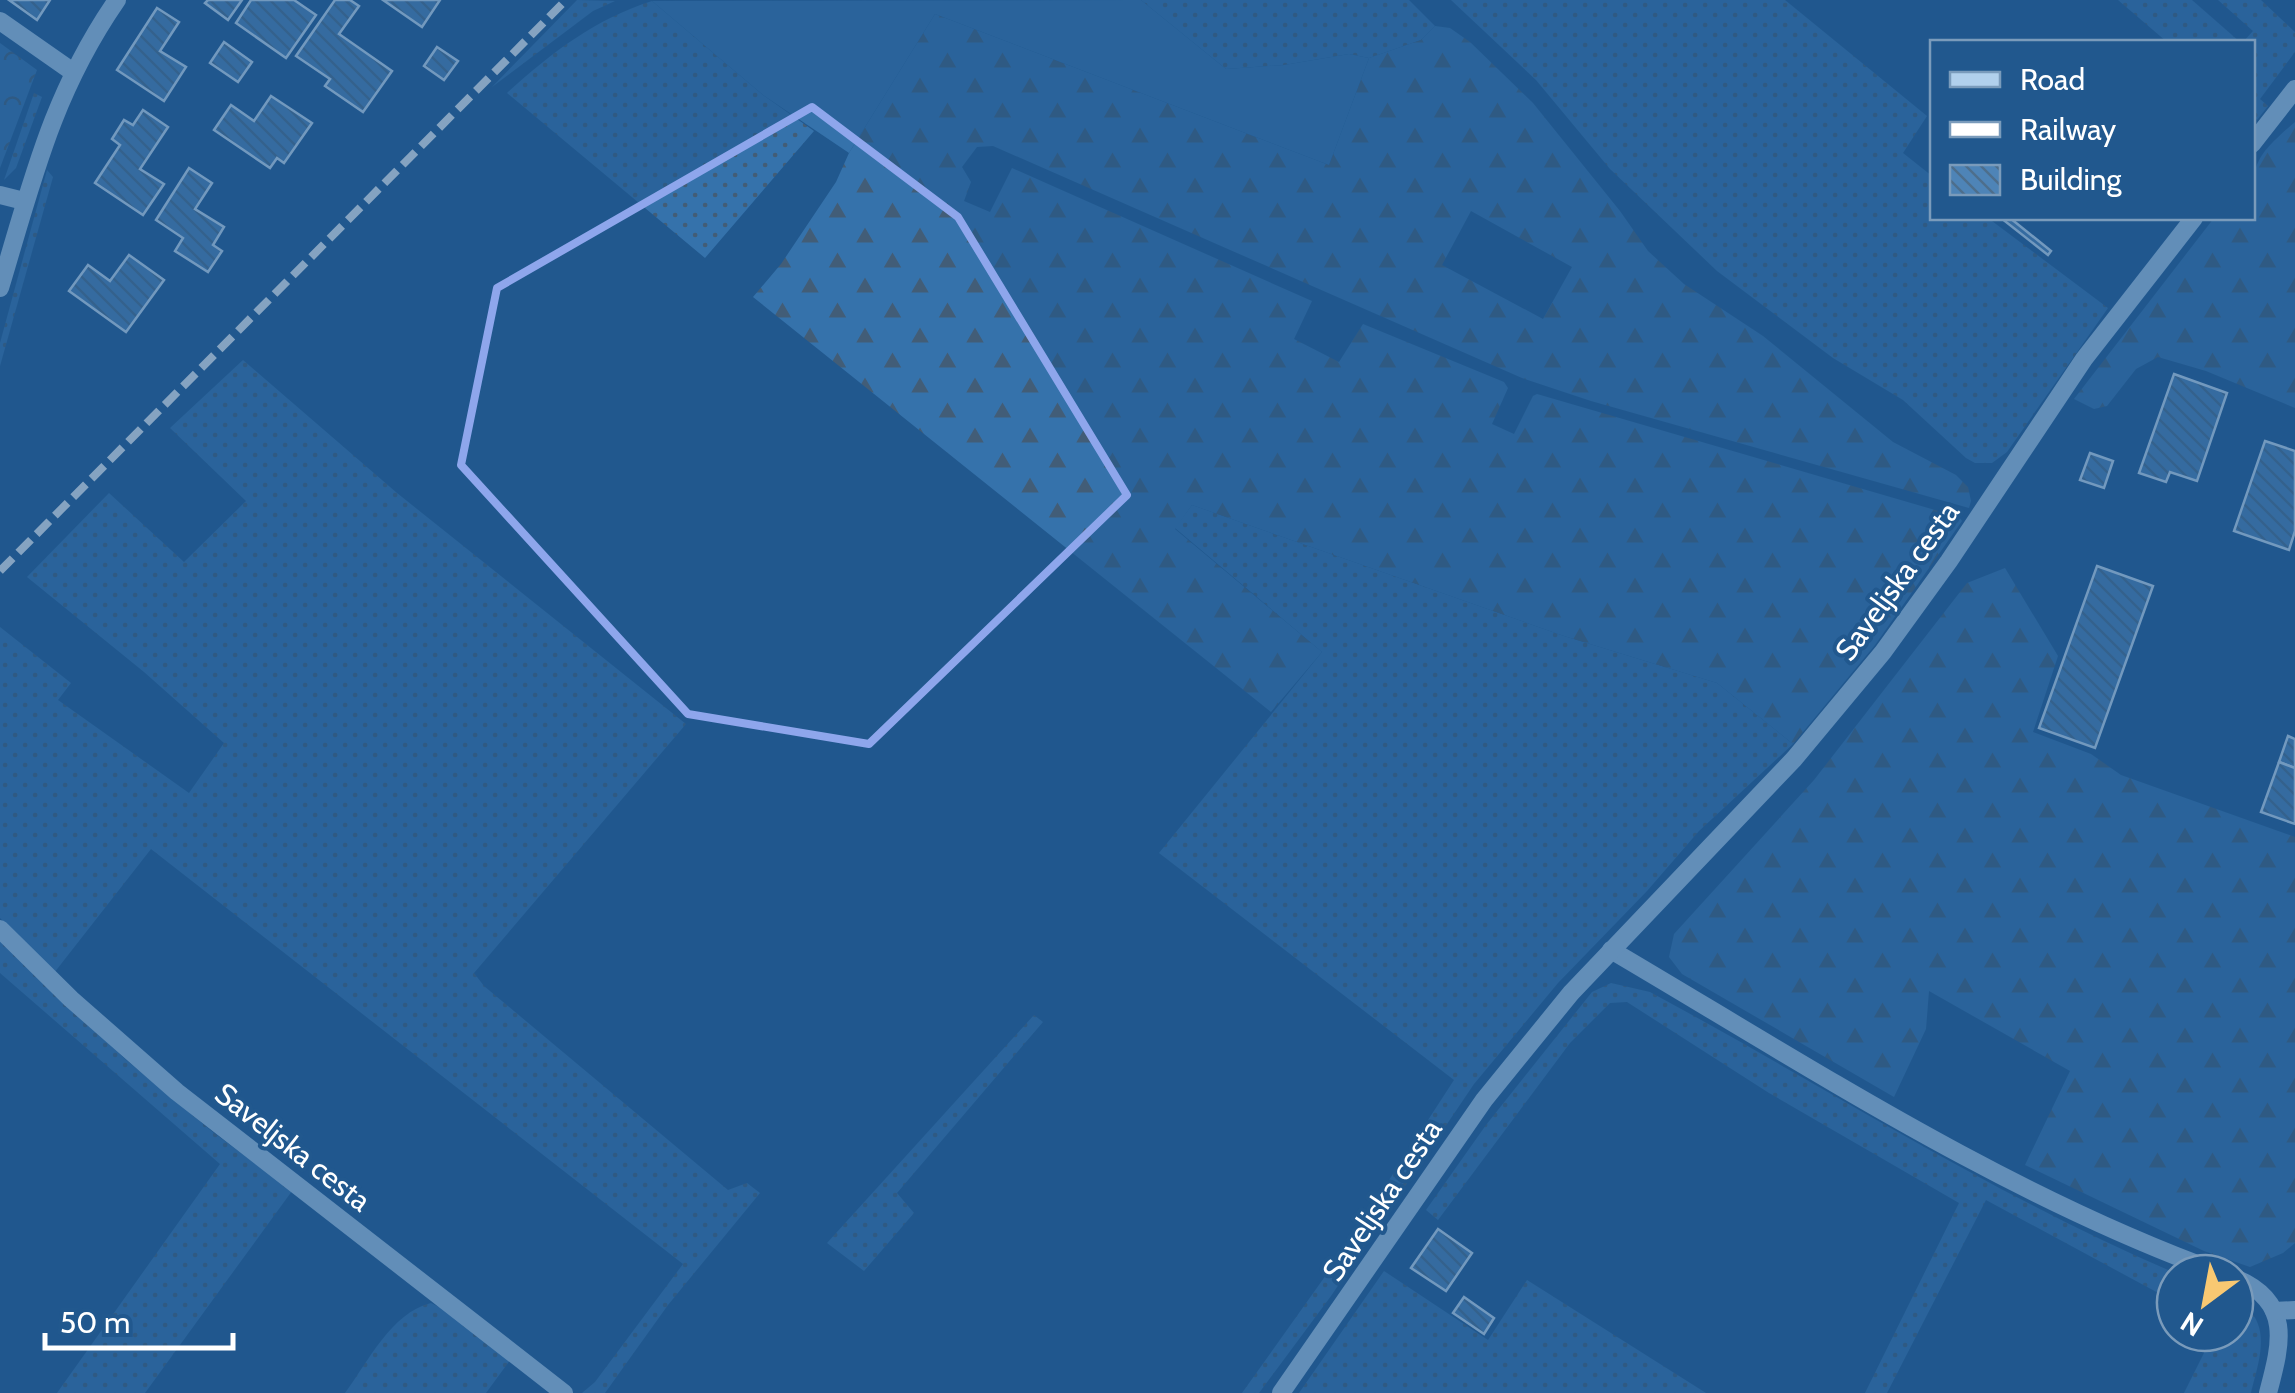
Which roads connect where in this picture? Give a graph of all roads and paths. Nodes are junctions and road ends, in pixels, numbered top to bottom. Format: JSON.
{"nodes":[{"id":1,"x":117,"y":0,"type":"edge"},
{"id":2,"x":0,"y":20,"type":"edge"},
{"id":3,"x":73,"y":72,"type":"junction"},
{"id":4,"x":2295,"y":90,"type":"edge"},
{"id":5,"x":2255,"y":140,"type":"edge"},
{"id":6,"x":0,"y":195,"type":"edge"},
{"id":7,"x":24,"y":201,"type":"junction"},
{"id":8,"x":2192,"y":220,"type":"edge"},
{"id":9,"x":0,"y":288,"type":"edge"},
{"id":10,"x":0,"y":929,"type":"edge"},
{"id":11,"x":1611,"y":950,"type":"junction"},
{"id":12,"x":2170,"y":1253,"type":"edge"},
{"id":13,"x":2255,"y":1291,"type":"edge"},
{"id":14,"x":2295,"y":1310,"type":"edge"},
{"id":15,"x":2274,"y":1311,"type":"junction"},
{"id":16,"x":564,"y":1393,"type":"edge"},
{"id":17,"x":1281,"y":1393,"type":"edge"},
{"id":18,"x":2268,"y":1393,"type":"edge"}],
"edges":[{"from":1,"to":3,"type":"street"},
{"from":2,"to":3,"type":"street"},
{"from":3,"to":7,"type":"street"},
{"from":4,"to":5,"type":"street"},
{"from":6,"to":7,"type":"street"},
{"from":7,"to":9,"type":"street"},
{"from":8,"to":11,"type":"street","name":"Saveljska cesta"},
{"from":10,"to":16,"type":"street","name":"Saveljska cesta"},
{"from":11,"to":12,"type":"street"},
{"from":11,"to":17,"type":"street","name":"Saveljska cesta"},
{"from":13,"to":15,"type":"street"},
{"from":14,"to":15,"type":"street"},
{"from":15,"to":18,"type":"street"}]}
